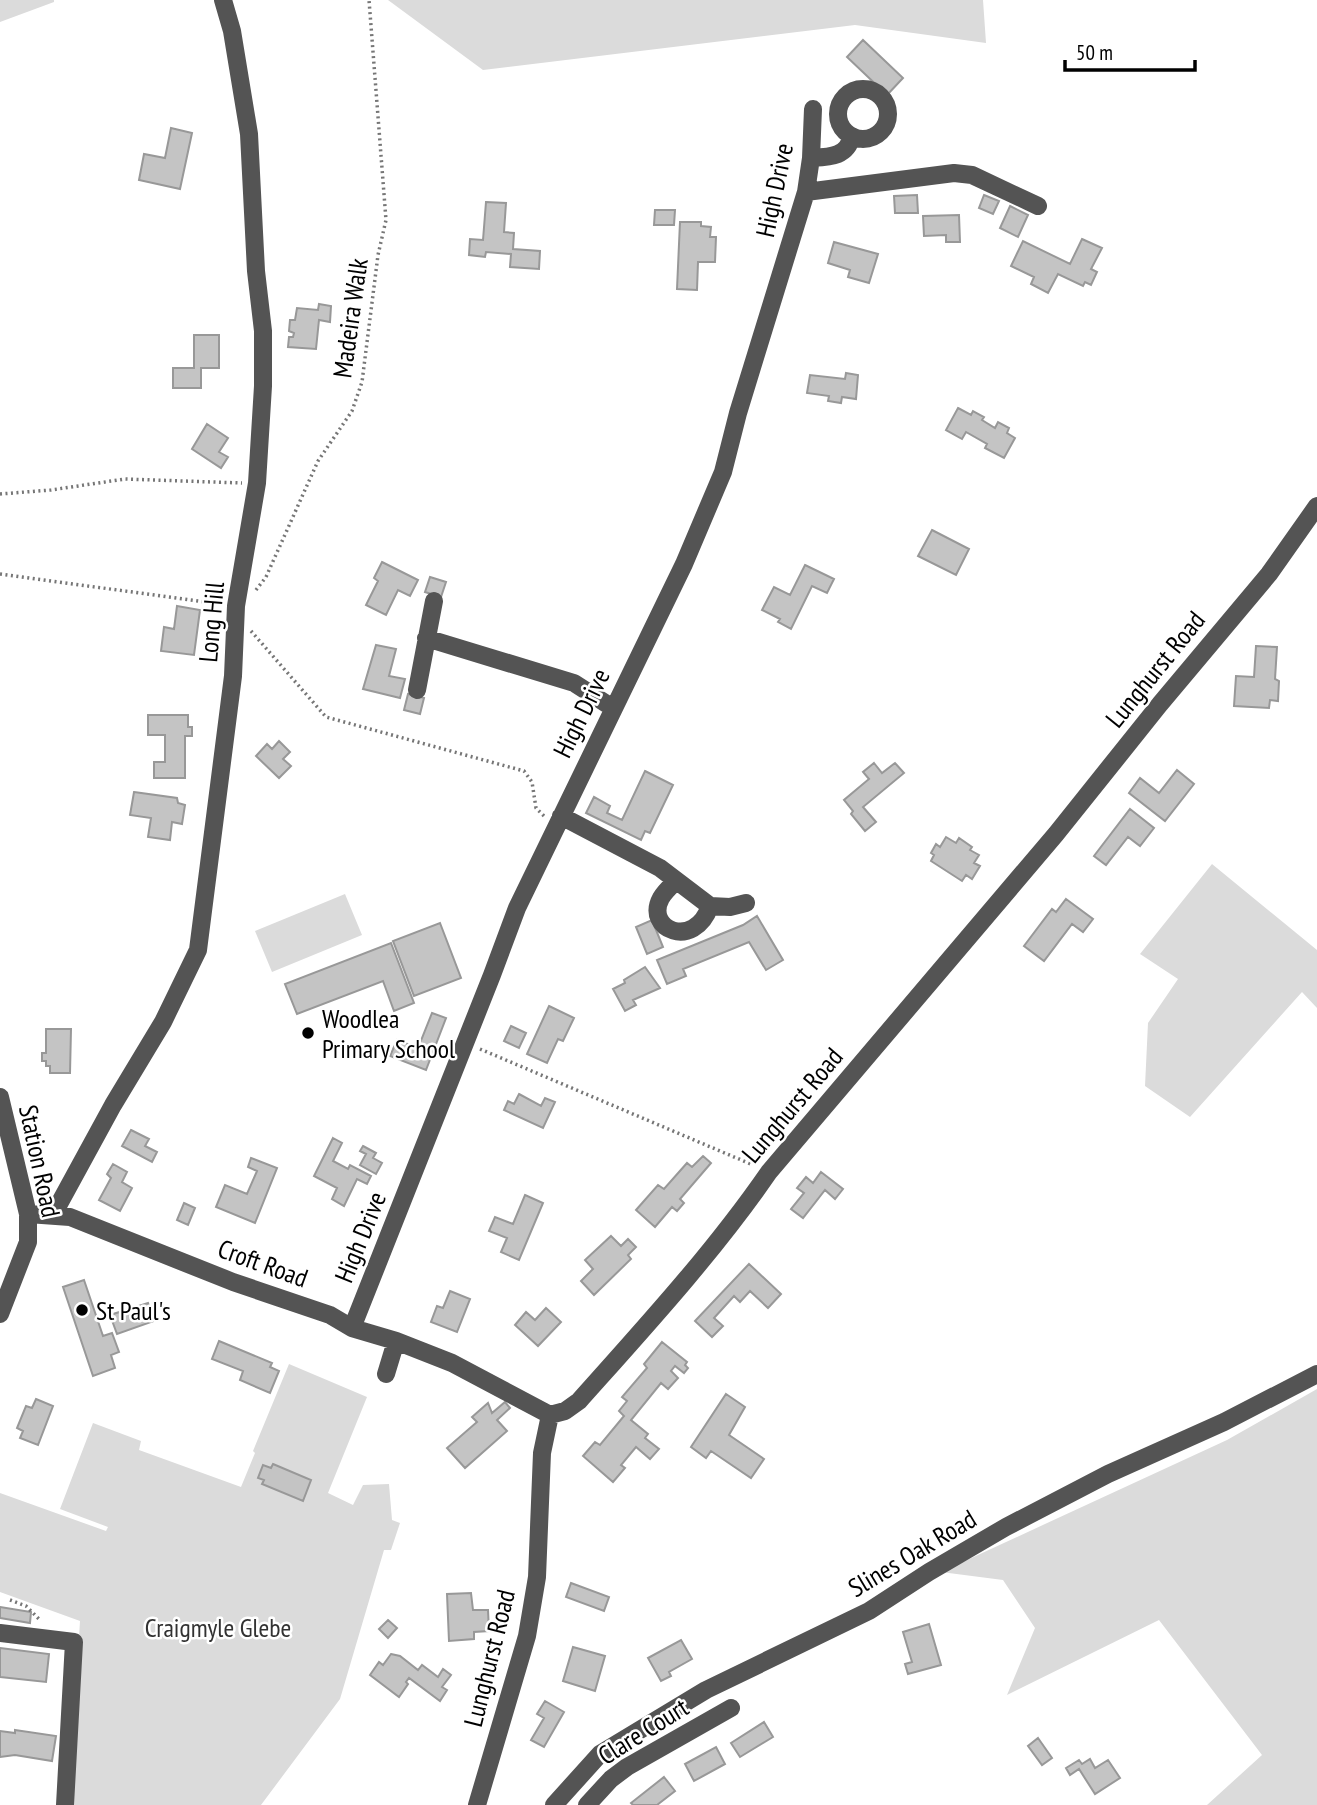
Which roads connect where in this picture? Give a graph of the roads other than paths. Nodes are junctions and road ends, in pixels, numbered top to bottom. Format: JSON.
{"nodes":[{"id":1,"x":223,"y":0,"type":"edge"},
{"id":2,"x":813,"y":109,"type":"dead end"},
{"id":3,"x":852,"y":136,"type":"dead end"},
{"id":4,"x":811,"y":158,"type":"junction"},
{"id":5,"x":806,"y":192,"type":"junction"},
{"id":6,"x":1038,"y":206,"type":"dead end"},
{"id":7,"x":1317,"y":506,"type":"edge"},
{"id":8,"x":434,"y":601,"type":"dead end"},
{"id":9,"x":426,"y":638,"type":"junction"},
{"id":10,"x":417,"y":690,"type":"dead end"},
{"id":11,"x":613,"y":708,"type":"junction"},
{"id":12,"x":559,"y":821,"type":"junction"},
{"id":13,"x":676,"y":881,"type":"junction"},
{"id":14,"x":746,"y":903,"type":"dead end"},
{"id":15,"x":710,"y":906,"type":"junction"},
{"id":16,"x":0,"y":1097,"type":"edge"},
{"id":17,"x":28,"y":1214,"type":"junction"},
{"id":18,"x":52,"y":1214,"type":"junction"},
{"id":19,"x":0,"y":1314,"type":"edge"},
{"id":20,"x":352,"y":1328,"type":"junction"},
{"id":21,"x":396,"y":1341,"type":"junction"},
{"id":22,"x":386,"y":1374,"type":"dead end"},
{"id":23,"x":1317,"y":1374,"type":"edge"},
{"id":24,"x":550,"y":1415,"type":"junction"},
{"id":25,"x":0,"y":1633,"type":"edge"},
{"id":26,"x":731,"y":1708,"type":"dead end"},
{"id":27,"x":65,"y":1805,"type":"edge"},
{"id":28,"x":477,"y":1805,"type":"edge"},
{"id":29,"x":554,"y":1805,"type":"edge"},
{"id":30,"x":587,"y":1805,"type":"edge"}],
"edges":[{"from":1,"to":18,"type":"street","name":"Long Hill"},
{"from":2,"to":4,"type":"street","name":"High Drive"},
{"from":3,"to":4,"type":"street"},
{"from":4,"to":5,"type":"street","name":"High Drive"},
{"from":5,"to":6,"type":"street"},
{"from":5,"to":11,"type":"street","name":"High Drive"},
{"from":7,"to":24,"type":"street","name":"Lunghurst Road"},
{"from":8,"to":9,"type":"street"},
{"from":9,"to":10,"type":"street"},
{"from":9,"to":11,"type":"street"},
{"from":11,"to":12,"type":"street","name":"High Drive"},
{"from":12,"to":13,"type":"street"},
{"from":12,"to":20,"type":"street","name":"High Drive"},
{"from":13,"to":15,"type":"street"},
{"from":13,"to":15,"type":"street"},
{"from":14,"to":15,"type":"street"},
{"from":16,"to":17,"type":"street","name":"Station Road"},
{"from":17,"to":18,"type":"street","name":"Croft Road"},
{"from":17,"to":19,"type":"street","name":"Station Road"},
{"from":18,"to":20,"type":"street","name":"Croft Road"},
{"from":20,"to":21,"type":"street","name":"Croft Road"},
{"from":21,"to":22,"type":"street"},
{"from":21,"to":24,"type":"street","name":"Croft Road"},
{"from":23,"to":29,"type":"street","name":"Slines Oak Road"},
{"from":24,"to":28,"type":"street","name":"Lunghurst Road"},
{"from":25,"to":27,"type":"street"},
{"from":26,"to":30,"type":"street","name":"Clare Court"}]}
